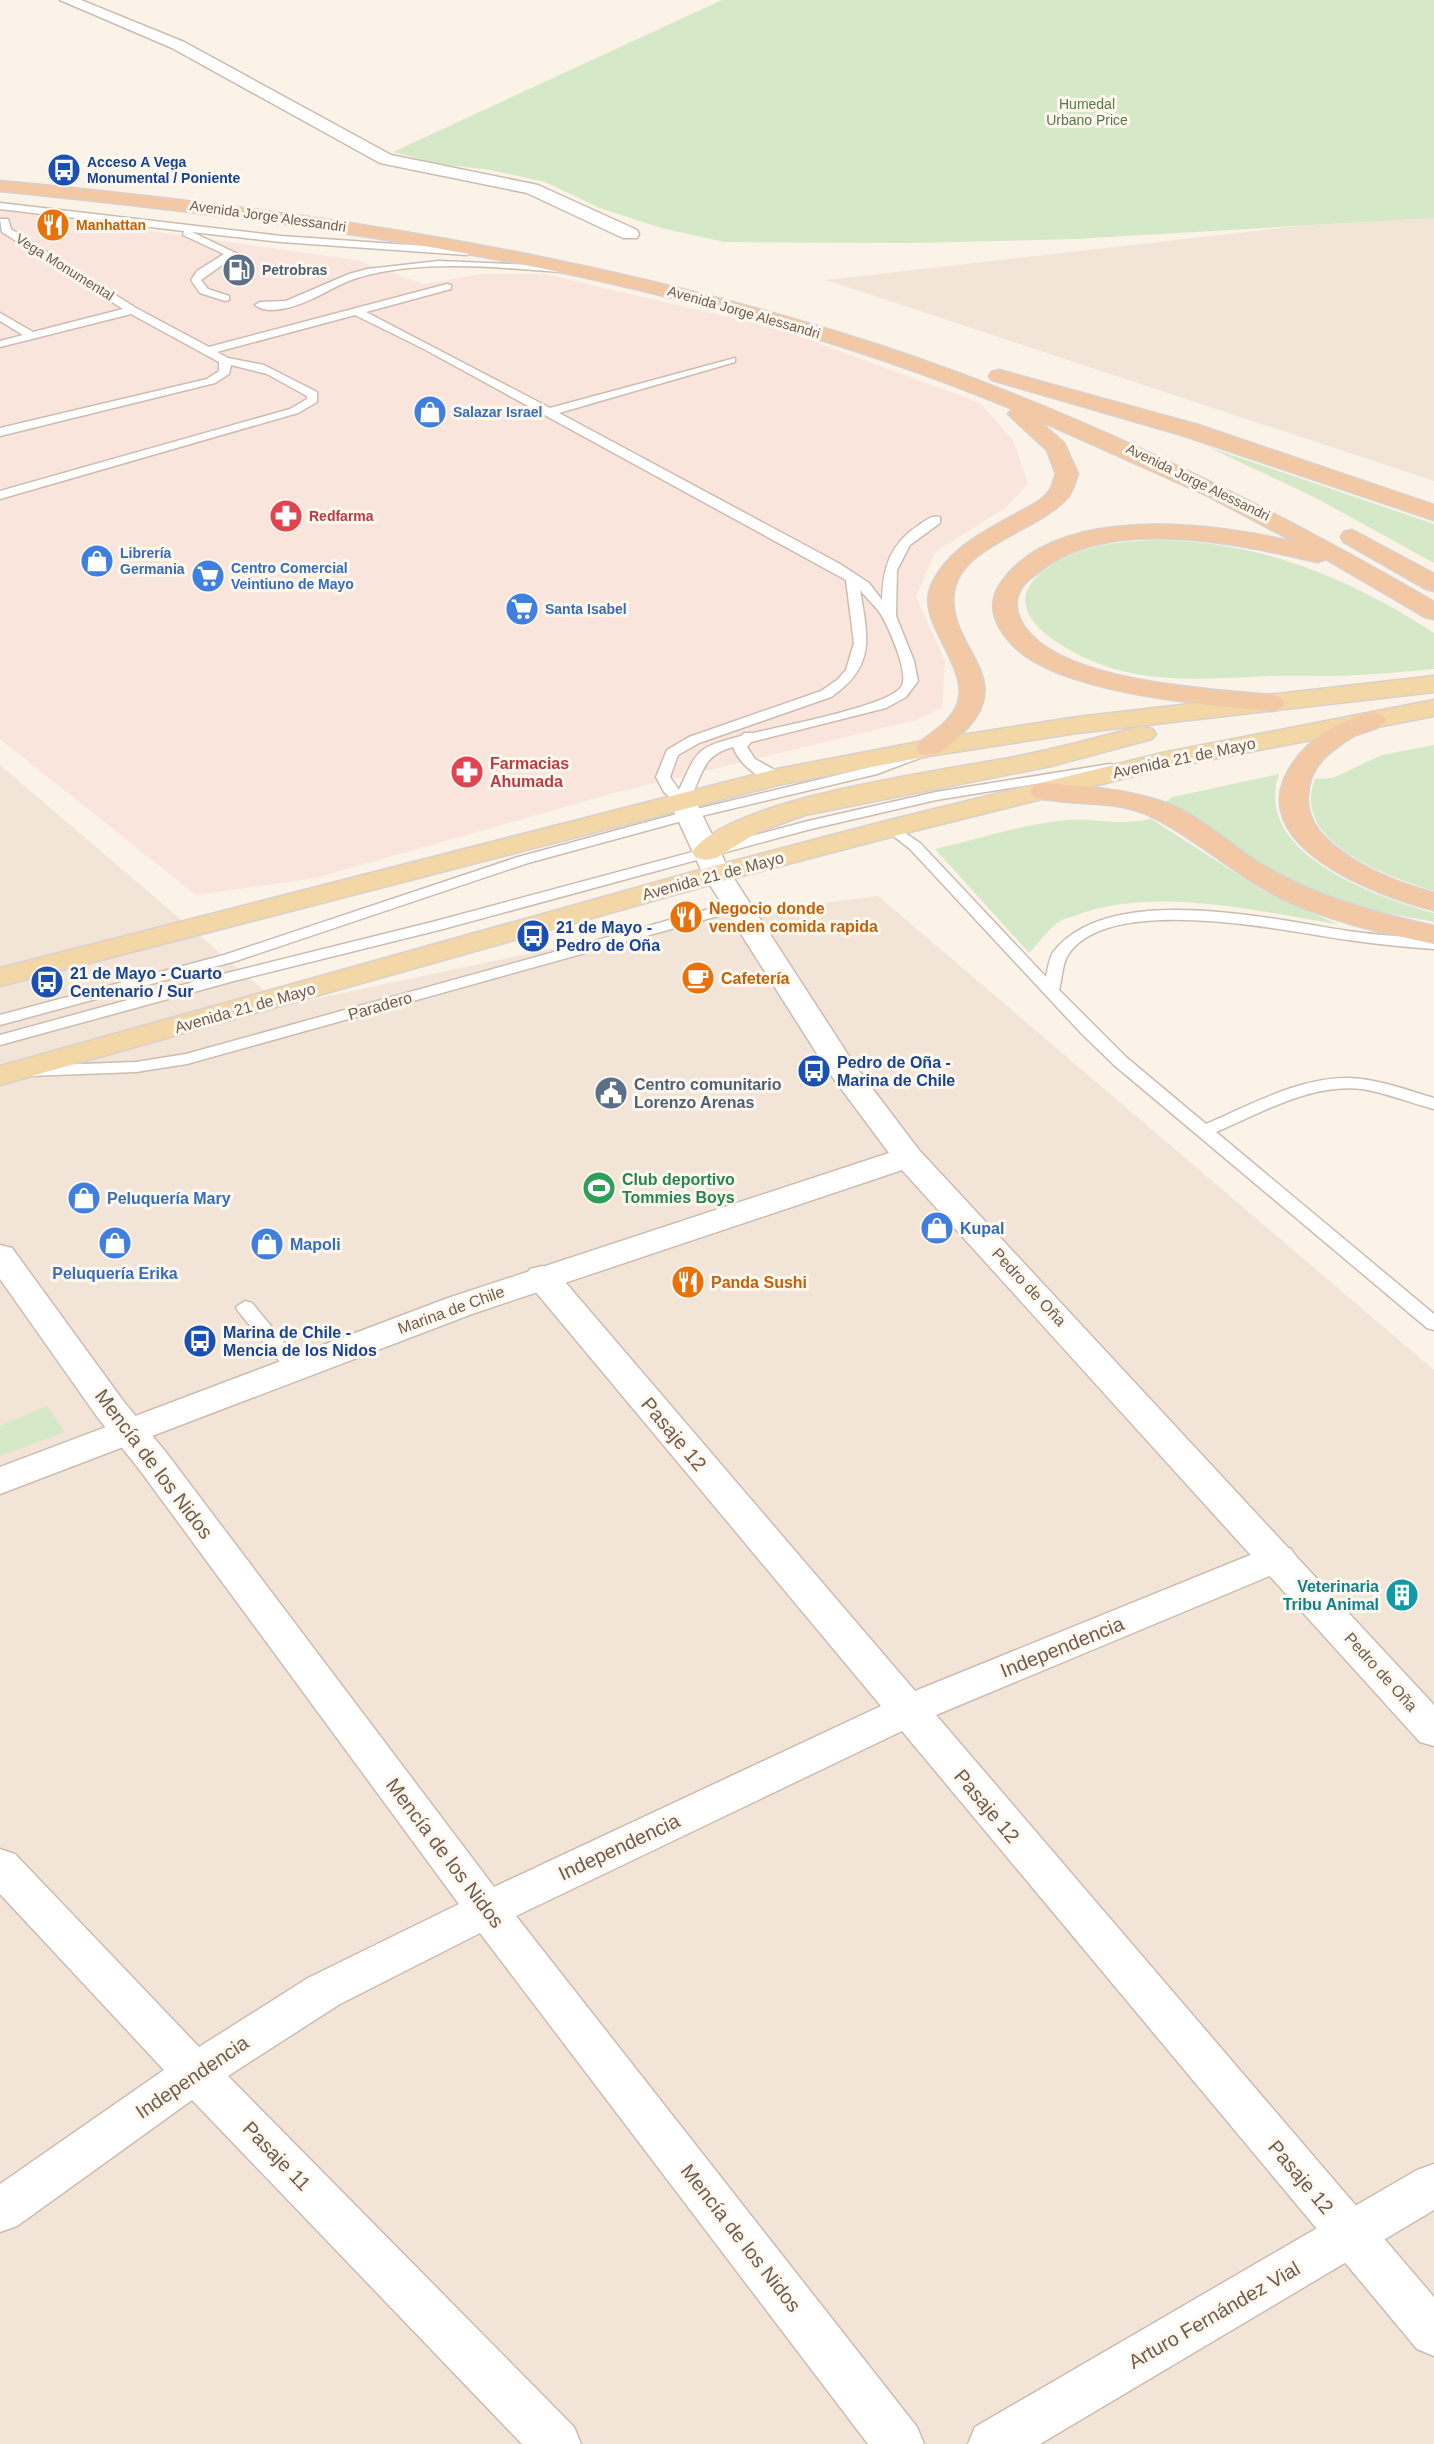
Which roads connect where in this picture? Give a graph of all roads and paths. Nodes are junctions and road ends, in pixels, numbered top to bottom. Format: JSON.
{"nodes":[{"id":1,"x":68,"y":0,"type":"edge"},
{"id":2,"x":0,"y":176,"type":"edge"},
{"id":3,"x":0,"y":186,"type":"edge"},
{"id":4,"x":0,"y":206,"type":"edge"},
{"id":5,"x":29,"y":210,"type":"junction"},
{"id":6,"x":2,"y":221,"type":"edge"},
{"id":7,"x":174,"y":227,"type":"junction"},
{"id":8,"x":630,"y":234,"type":"dead end"},
{"id":9,"x":319,"y":242,"type":"junction"},
{"id":10,"x":230,"y":255,"type":"junction"},
{"id":11,"x":514,"y":256,"type":"junction"},
{"id":12,"x":243,"y":259,"type":"dead end"},
{"id":13,"x":479,"y":264,"type":"junction"},
{"id":14,"x":405,"y":266,"type":"junction"},
{"id":15,"x":590,"y":272,"type":"junction"},
{"id":16,"x":447,"y":287,"type":"junction"},
{"id":17,"x":225,"y":298,"type":"dead end"},
{"id":18,"x":260,"y":305,"type":"dead end"},
{"id":19,"x":132,"y":310,"type":"junction"},
{"id":20,"x":356,"y":311,"type":"junction"},
{"id":21,"x":0,"y":316,"type":"edge"},
{"id":22,"x":32,"y":336,"type":"junction"},
{"id":23,"x":0,"y":344,"type":"edge"},
{"id":24,"x":208,"y":351,"type":"junction"},
{"id":25,"x":731,"y":360,"type":"dead end"},
{"id":26,"x":225,"y":367,"type":"junction"},
{"id":27,"x":982,"y":379,"type":"junction"},
{"id":28,"x":549,"y":412,"type":"junction"},
{"id":29,"x":0,"y":432,"type":"edge"},
{"id":30,"x":1172,"y":447,"type":"dead end"},
{"id":31,"x":0,"y":495,"type":"edge"},
{"id":32,"x":1434,"y":513,"type":"edge"},
{"id":33,"x":936,"y":520,"type":"dead end"},
{"id":34,"x":1334,"y":527,"type":"dead end"},
{"id":35,"x":1365,"y":570,"type":"junction"},
{"id":36,"x":852,"y":578,"type":"junction"},
{"id":37,"x":1434,"y":584,"type":"edge"},
{"id":38,"x":1434,"y":612,"type":"edge"},
{"id":39,"x":889,"y":618,"type":"junction"},
{"id":40,"x":1434,"y":684,"type":"edge"},
{"id":41,"x":1272,"y":703,"type":"junction"},
{"id":42,"x":1231,"y":708,"type":"junction"},
{"id":43,"x":1434,"y":708,"type":"edge"},
{"id":44,"x":1373,"y":720,"type":"junction"},
{"id":45,"x":749,"y":736,"type":"junction"},
{"id":46,"x":929,"y":748,"type":"junction"},
{"id":47,"x":1162,"y":761,"type":"junction"},
{"id":48,"x":777,"y":777,"type":"junction"},
{"id":49,"x":1043,"y":790,"type":"junction"},
{"id":50,"x":685,"y":808,"type":"junction"},
{"id":51,"x":892,"y":828,"type":"junction"},
{"id":52,"x":712,"y":863,"type":"junction"},
{"id":53,"x":1434,"y":902,"type":"edge"},
{"id":54,"x":738,"y":906,"type":"junction"},
{"id":55,"x":1434,"y":935,"type":"edge"},
{"id":56,"x":1434,"y":944,"type":"edge"},
{"id":57,"x":0,"y":977,"type":"edge"},
{"id":58,"x":1051,"y":990,"type":"junction"},
{"id":59,"x":0,"y":1020,"type":"edge"},
{"id":60,"x":0,"y":1040,"type":"edge"},
{"id":61,"x":8,"y":1074,"type":"edge"},
{"id":62,"x":1434,"y":1104,"type":"edge"},
{"id":63,"x":1204,"y":1131,"type":"junction"},
{"id":64,"x":908,"y":1157,"type":"junction"},
{"id":65,"x":0,"y":1255,"type":"edge"},
{"id":66,"x":542,"y":1278,"type":"junction"},
{"id":67,"x":245,"y":1307,"type":"dead end"},
{"id":68,"x":1434,"y":1324,"type":"edge"},
{"id":69,"x":296,"y":1369,"type":"junction"},
{"id":70,"x":129,"y":1432,"type":"junction"},
{"id":71,"x":0,"y":1481,"type":"edge"},
{"id":72,"x":1278,"y":1557,"type":"junction"},
{"id":73,"x":907,"y":1711,"type":"junction"},
{"id":74,"x":1434,"y":1731,"type":"edge"},
{"id":75,"x":0,"y":1866,"type":"edge"},
{"id":76,"x":487,"y":1910,"type":"junction"},
{"id":77,"x":195,"y":2073,"type":"junction"},
{"id":78,"x":1434,"y":2185,"type":"edge"},
{"id":79,"x":0,"y":2211,"type":"edge"},
{"id":80,"x":1351,"y":2235,"type":"junction"},
{"id":81,"x":1434,"y":2333,"type":"edge"},
{"id":82,"x":556,"y":2444,"type":"edge"},
{"id":83,"x":899,"y":2444,"type":"edge"},
{"id":84,"x":993,"y":2444,"type":"edge"}],
"edges":[{"from":1,"to":8,"type":"street"},
{"from":2,"to":27,"type":"highway","name":"Avenida Jorge Alessandri"},
{"from":3,"to":11,"type":"highway","name":"Avenida Jorge Alessandri"},
{"from":4,"to":5,"type":"lane"},
{"from":5,"to":6,"type":"lane","name":"Vega Monumental"},
{"from":5,"to":7,"type":"lane"},
{"from":6,"to":19,"type":"lane","name":"Vega Monumental"},
{"from":7,"to":9,"type":"lane"},
{"from":7,"to":10,"type":"lane"},
{"from":9,"to":11,"type":"lane"},
{"from":9,"to":14,"type":"lane"},
{"from":10,"to":12,"type":"lane"},
{"from":10,"to":17,"type":"lane"},
{"from":11,"to":15,"type":"highway","name":"Avenida Jorge Alessandri"},
{"from":13,"to":14,"type":"lane"},
{"from":13,"to":15,"type":"lane"},
{"from":13,"to":16,"type":"lane"},
{"from":14,"to":16,"type":"lane"},
{"from":14,"to":18,"type":"lane"},
{"from":15,"to":27,"type":"highway","name":"Avenida Jorge Alessandri"},
{"from":16,"to":20,"type":"lane"},
{"from":19,"to":22,"type":"lane","name":"Vega Monumental"},
{"from":19,"to":24,"type":"lane","name":"Vega Monumental"},
{"from":20,"to":24,"type":"lane"},
{"from":20,"to":28,"type":"lane"},
{"from":21,"to":22,"type":"lane"},
{"from":22,"to":23,"type":"lane","name":"Vega Monumental"},
{"from":24,"to":26,"type":"lane","name":"Vega Monumental"},
{"from":25,"to":28,"type":"lane"},
{"from":26,"to":29,"type":"lane"},
{"from":26,"to":31,"type":"lane"},
{"from":27,"to":30,"type":"highway","name":"Avenida Jorge Alessandri"},
{"from":27,"to":32,"type":"highway"},
{"from":27,"to":35,"type":"highway","name":"Avenida Jorge Alessandri"},
{"from":27,"to":46,"type":"highway"},
{"from":28,"to":36,"type":"lane"},
{"from":33,"to":39,"type":"lane"},
{"from":34,"to":37,"type":"highway"},
{"from":35,"to":38,"type":"highway","name":"Avenida Jorge Alessandri"},
{"from":35,"to":41,"type":"highway"},
{"from":36,"to":39,"type":"lane"},
{"from":36,"to":50,"type":"lane"},
{"from":39,"to":45,"type":"lane"},
{"from":40,"to":41,"type":"main road"},
{"from":41,"to":42,"type":"main road"},
{"from":42,"to":46,"type":"main road"},
{"from":42,"to":52,"type":"main road"},
{"from":43,"to":44,"type":"main road","name":"Avenida 21 de Mayo"},
{"from":44,"to":47,"type":"main road","name":"Avenida 21 de Mayo"},
{"from":44,"to":53,"type":"highway"},
{"from":45,"to":48,"type":"lane"},
{"from":45,"to":50,"type":"lane"},
{"from":46,"to":48,"type":"main road"},
{"from":46,"to":50,"type":"lane"},
{"from":47,"to":49,"type":"main road","name":"Avenida 21 de Mayo"},
{"from":47,"to":52,"type":"lane"},
{"from":48,"to":50,"type":"main road"},
{"from":49,"to":51,"type":"main road","name":"Avenida 21 de Mayo"},
{"from":49,"to":55,"type":"highway"},
{"from":50,"to":52,"type":"street","name":"Pedro de Oña"},
{"from":50,"to":57,"type":"main road"},
{"from":50,"to":59,"type":"lane"},
{"from":51,"to":52,"type":"main road","name":"Avenida 21 de Mayo"},
{"from":51,"to":58,"type":"lane"},
{"from":52,"to":54,"type":"street","name":"Pedro de Oña"},
{"from":52,"to":60,"type":"lane"},
{"from":52,"to":61,"type":"main road","name":"Avenida 21 de Mayo"},
{"from":54,"to":61,"type":"lane","name":"Paradero"},
{"from":54,"to":64,"type":"street","name":"Pedro de Oña"},
{"from":56,"to":58,"type":"lane"},
{"from":58,"to":63,"type":"lane"},
{"from":62,"to":63,"type":"lane"},
{"from":63,"to":68,"type":"lane"},
{"from":64,"to":66,"type":"street","name":"Marina de Chile"},
{"from":64,"to":72,"type":"street","name":"Pedro de Oña"},
{"from":65,"to":70,"type":"street","name":"Mencía de los Nidos"},
{"from":66,"to":69,"type":"street","name":"Marina de Chile"},
{"from":66,"to":73,"type":"street","name":"Pasaje 12"},
{"from":67,"to":69,"type":"lane"},
{"from":69,"to":70,"type":"street","name":"Marina de Chile"},
{"from":70,"to":71,"type":"street","name":"Marina de Chile"},
{"from":70,"to":76,"type":"street","name":"Mencía de los Nidos"},
{"from":72,"to":73,"type":"street","name":"Independencia"},
{"from":72,"to":74,"type":"street","name":"Pedro de Oña"},
{"from":73,"to":76,"type":"street","name":"Independencia"},
{"from":73,"to":80,"type":"street","name":"Pasaje 12"},
{"from":75,"to":77,"type":"street","name":"Pasaje 11"},
{"from":76,"to":77,"type":"street","name":"Independencia"},
{"from":76,"to":83,"type":"street","name":"Mencía de los Nidos"},
{"from":77,"to":79,"type":"street","name":"Independencia"},
{"from":77,"to":82,"type":"street","name":"Pasaje 11"},
{"from":78,"to":80,"type":"street","name":"Arturo Fernández Vial"},
{"from":80,"to":81,"type":"street","name":"Pasaje 12"},
{"from":80,"to":84,"type":"street","name":"Arturo Fernández Vial"}]}
